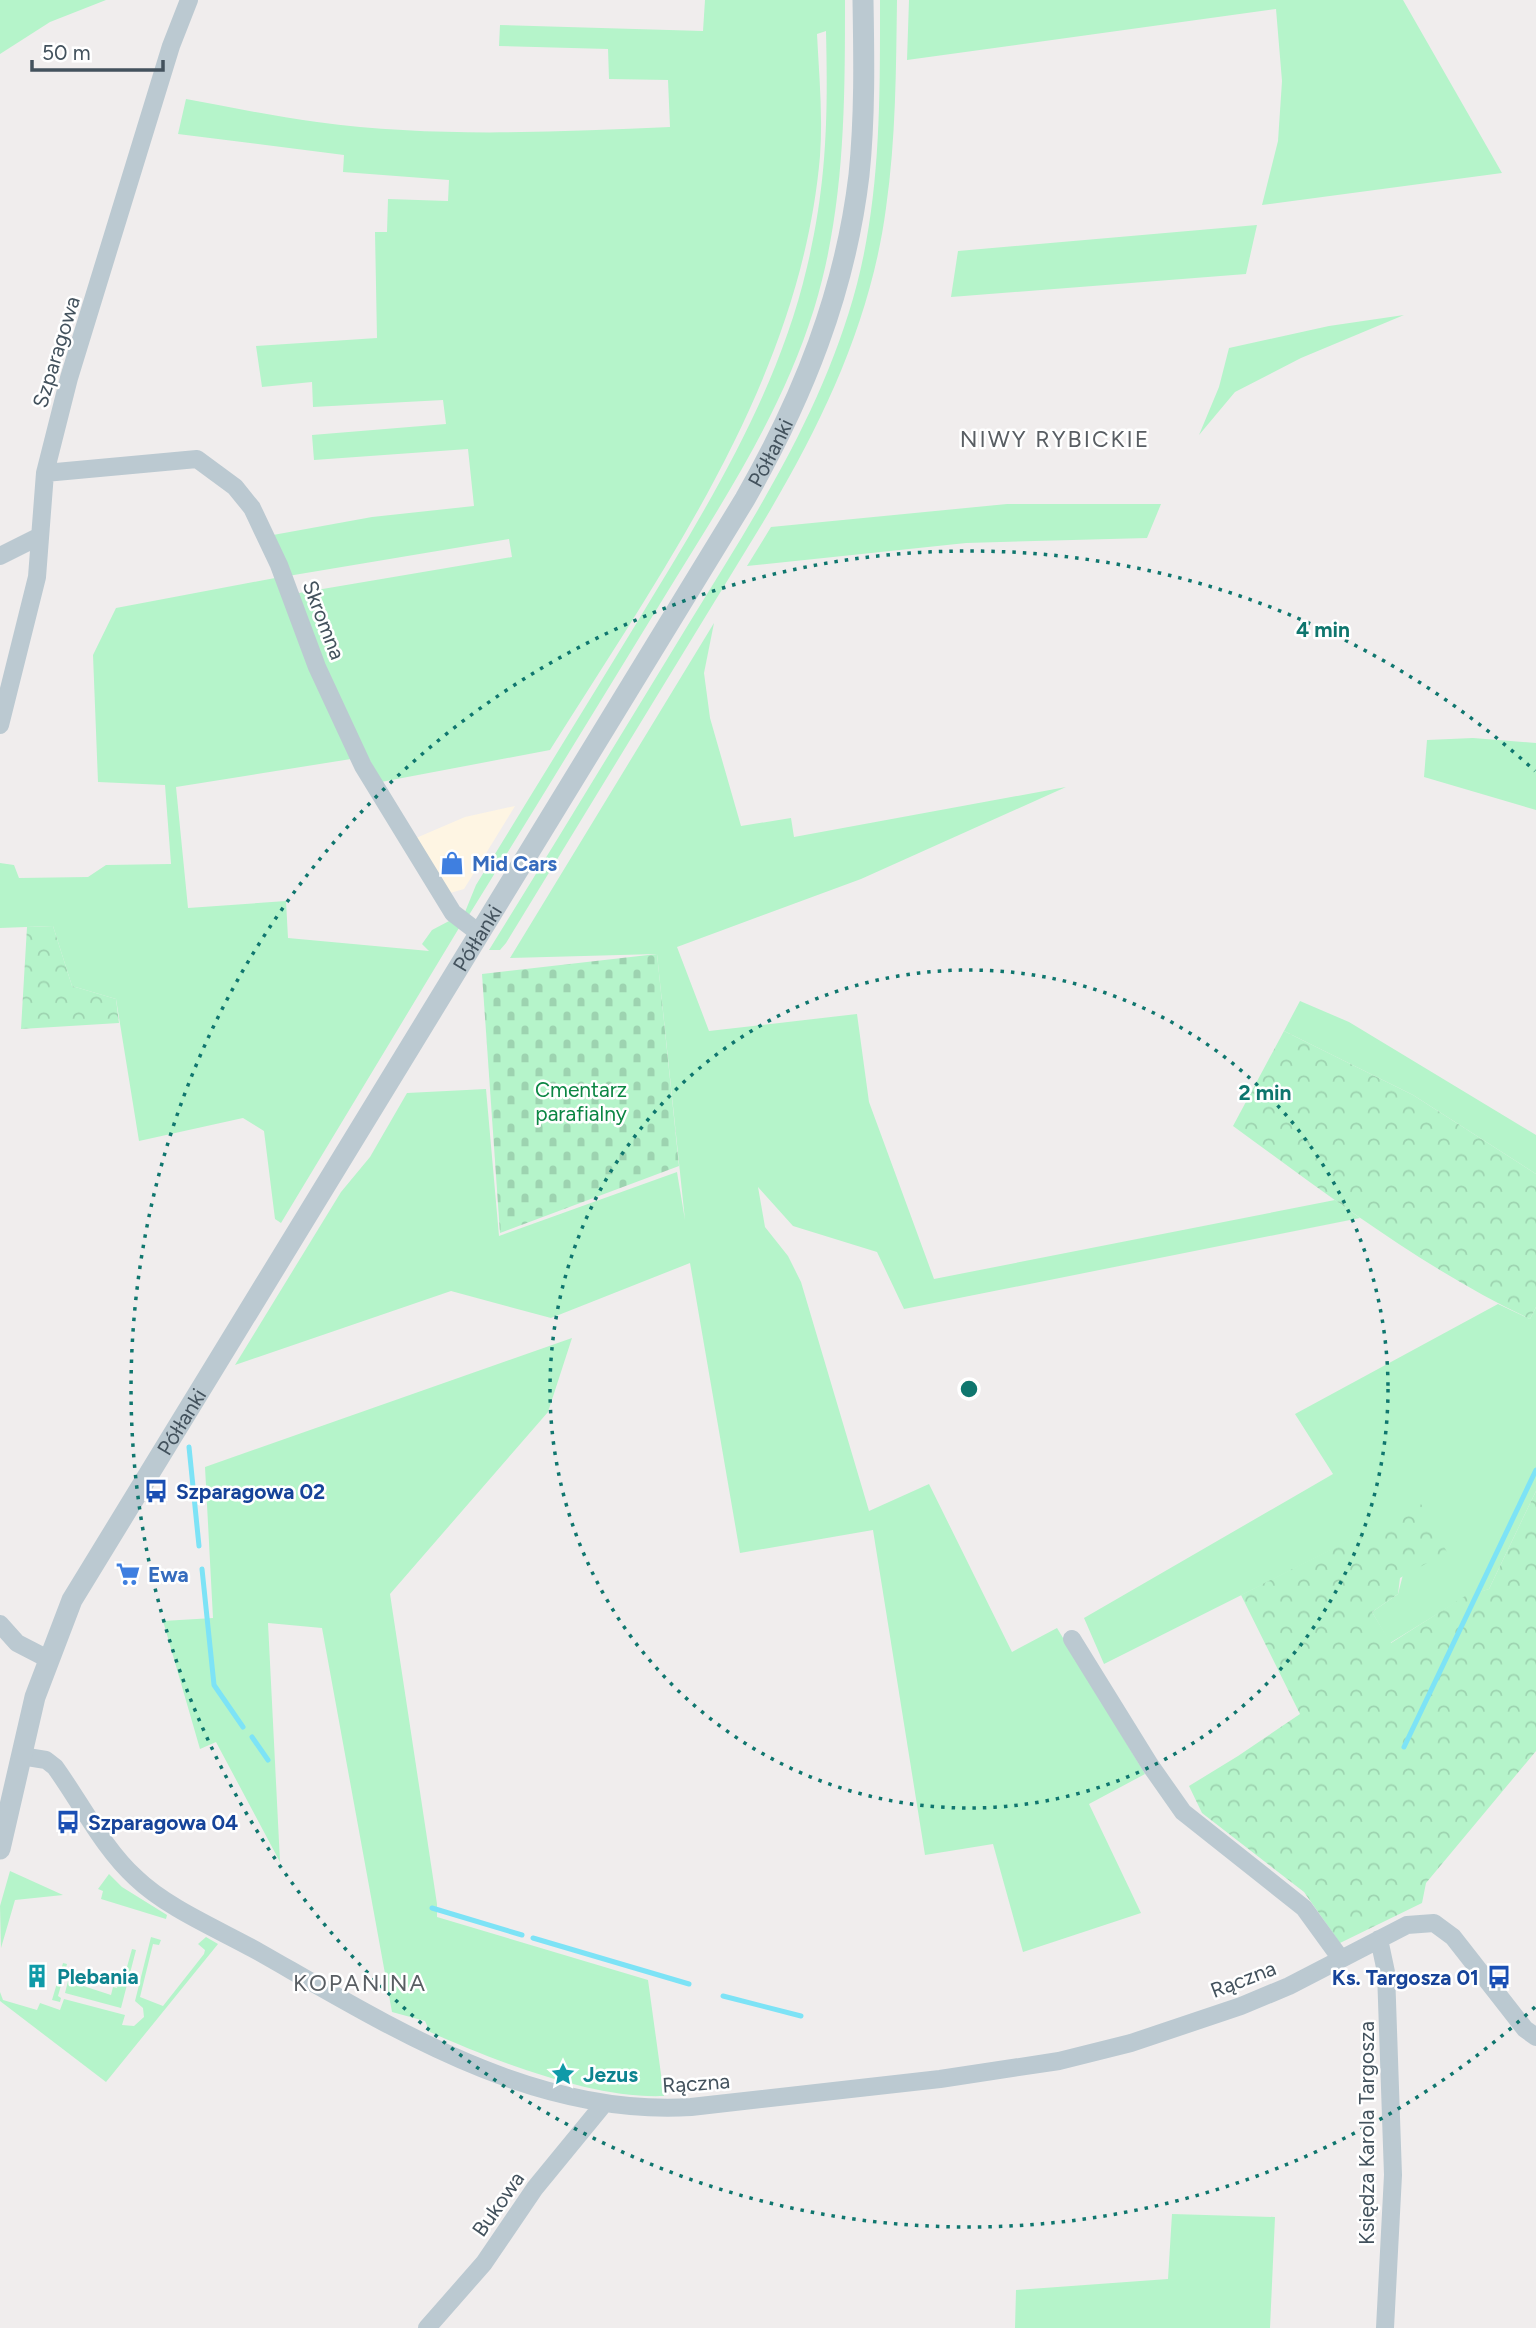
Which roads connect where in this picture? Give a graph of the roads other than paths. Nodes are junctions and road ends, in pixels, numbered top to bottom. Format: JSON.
{"nodes":[{"id":1,"x":189,"y":0,"type":"edge"},
{"id":2,"x":863,"y":0,"type":"edge"},
{"id":3,"x":45,"y":472,"type":"junction"},
{"id":4,"x":40,"y":536,"type":"junction"},
{"id":5,"x":0,"y":556,"type":"edge"},
{"id":6,"x":0,"y":724,"type":"edge"},
{"id":7,"x":479,"y":933,"type":"junction"},
{"id":8,"x":0,"y":1624,"type":"edge"},
{"id":9,"x":1072,"y":1639,"type":"dead end"},
{"id":10,"x":48,"y":1659,"type":"junction"},
{"id":11,"x":21,"y":1756,"type":"junction"},
{"id":12,"x":0,"y":1849,"type":"edge"},
{"id":13,"x":1380,"y":1939,"type":"junction"},
{"id":14,"x":1341,"y":1959,"type":"junction"},
{"id":15,"x":1536,"y":2037,"type":"edge"},
{"id":16,"x":603,"y":2105,"type":"junction"},
{"id":17,"x":427,"y":2328,"type":"edge"},
{"id":18,"x":1385,"y":2328,"type":"edge"}],
"edges":[{"from":1,"to":3,"type":"street","name":"Szparagowa"},
{"from":2,"to":7,"type":"street","name":"Półłanki"},
{"from":3,"to":4,"type":"street","name":"Szparagowa"},
{"from":3,"to":7,"type":"street","name":"Skromna"},
{"from":4,"to":5,"type":"street"},
{"from":4,"to":6,"type":"street","name":"Szparagowa"},
{"from":7,"to":10,"type":"street","name":"Półłanki"},
{"from":8,"to":10,"type":"street"},
{"from":9,"to":14,"type":"street"},
{"from":10,"to":11,"type":"street","name":"Półłanki"},
{"from":11,"to":12,"type":"street","name":"Półłanki"},
{"from":11,"to":16,"type":"street","name":"Rączna"},
{"from":13,"to":14,"type":"street","name":"Rączna"},
{"from":13,"to":15,"type":"street","name":"Rączna"},
{"from":13,"to":18,"type":"street","name":"Księdza Karola Targosza"},
{"from":14,"to":16,"type":"street","name":"Rączna"},
{"from":16,"to":17,"type":"street","name":"Bukowa"}]}
